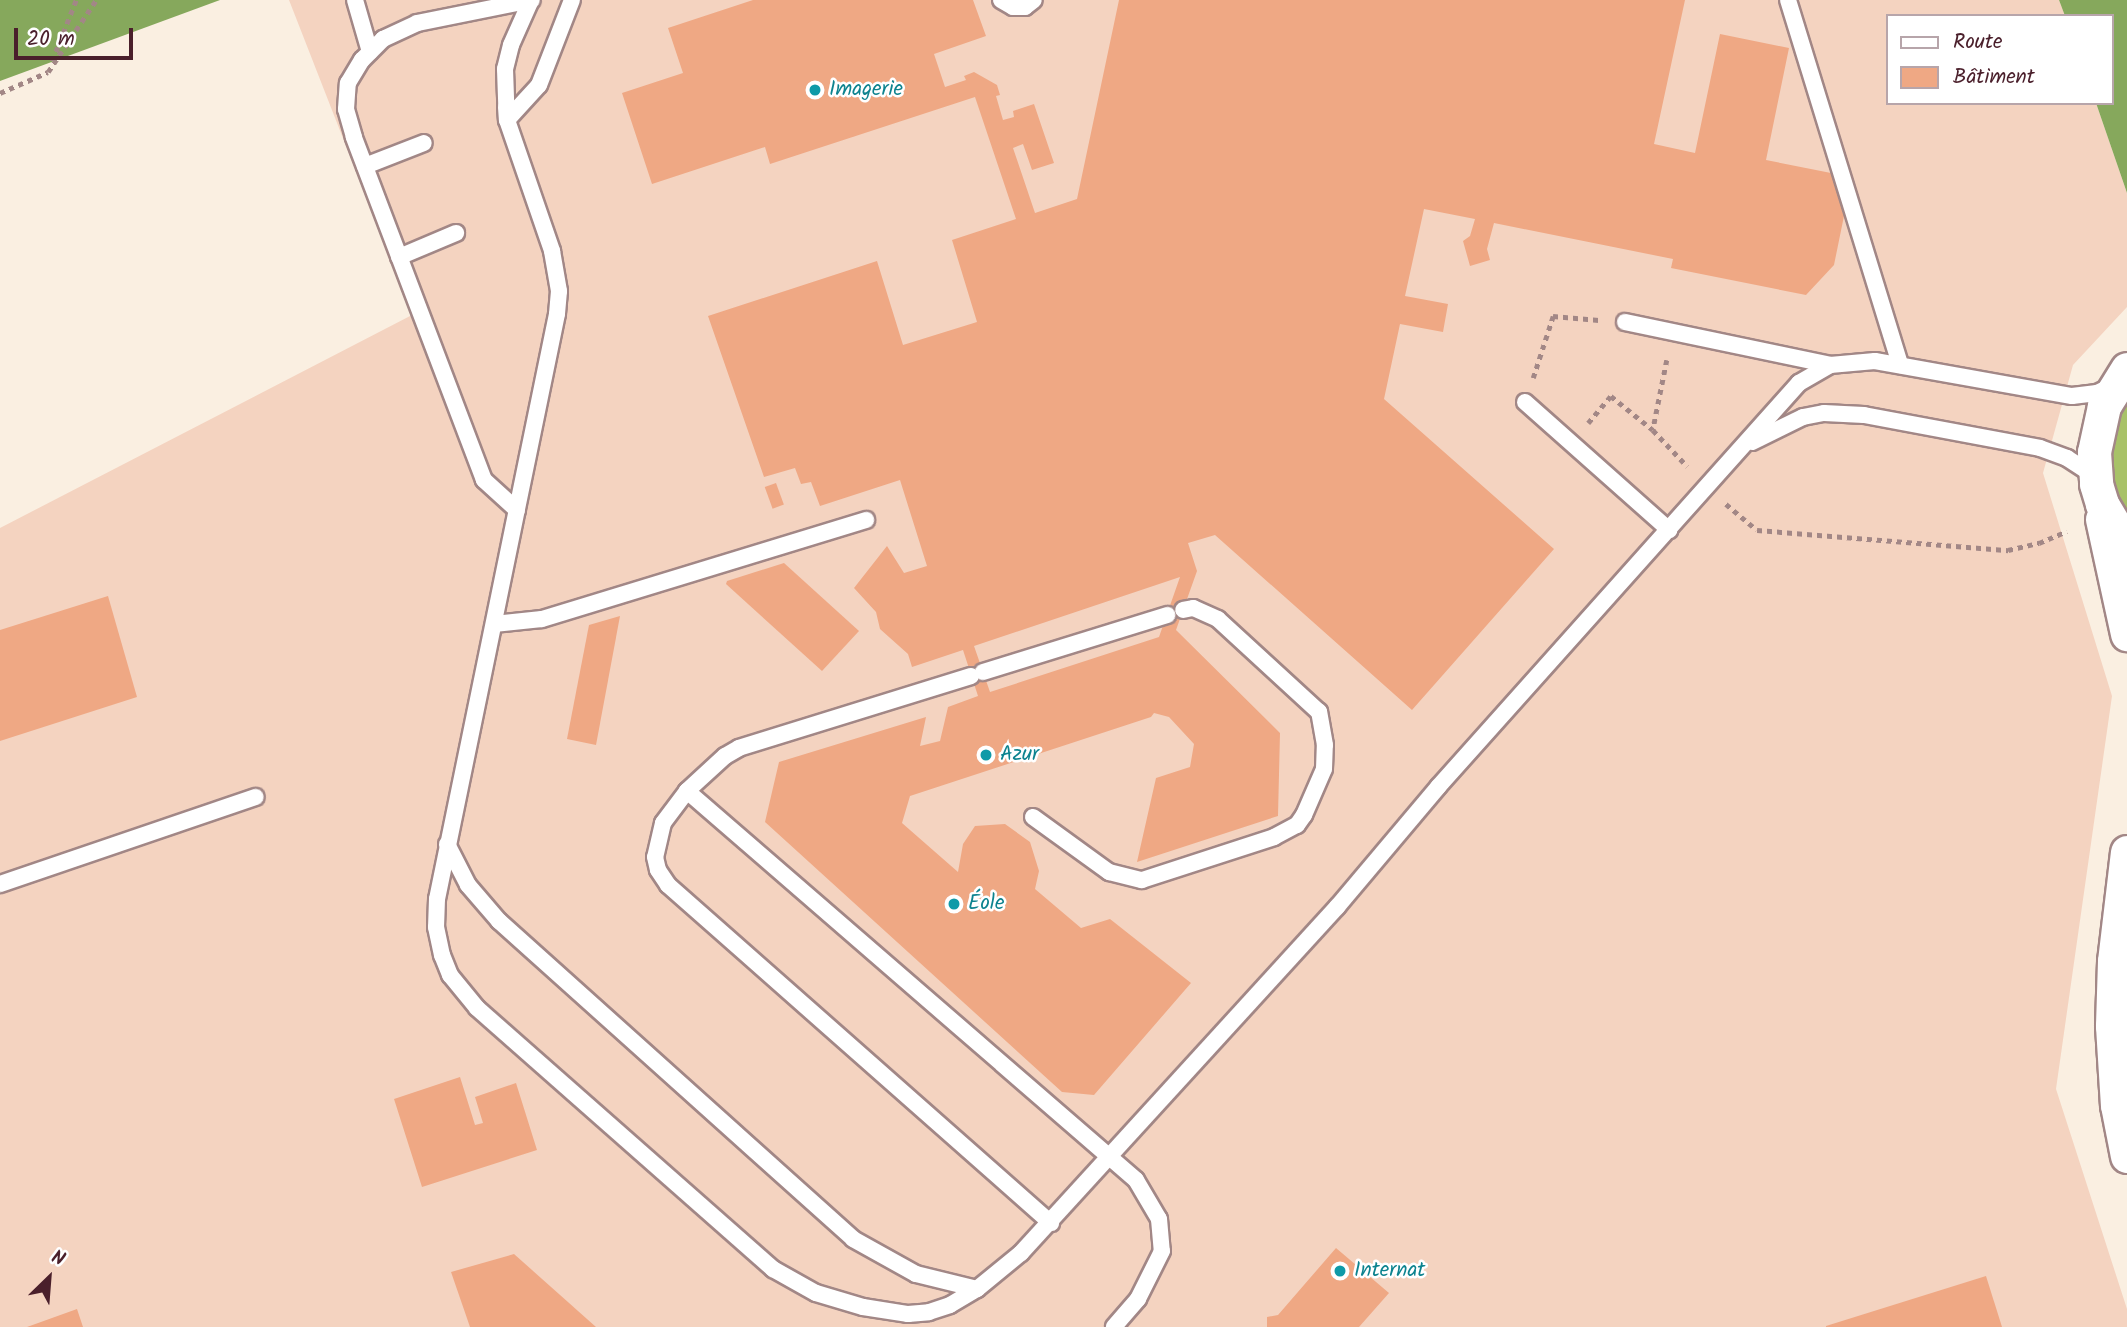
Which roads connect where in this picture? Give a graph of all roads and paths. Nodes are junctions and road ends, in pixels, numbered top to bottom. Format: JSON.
{"nodes":[{"id":1,"x":76,"y":0,"type":"edge"},
{"id":2,"x":96,"y":0,"type":"edge"},
{"id":3,"x":355,"y":0,"type":"edge"},
{"id":4,"x":531,"y":0,"type":"edge"},
{"id":5,"x":572,"y":0,"type":"edge"},
{"id":6,"x":1001,"y":0,"type":"edge"},
{"id":7,"x":1034,"y":0,"type":"edge"},
{"id":8,"x":1788,"y":0,"type":"edge"},
{"id":9,"x":370,"y":52,"type":"junction"},
{"id":10,"x":48,"y":72,"type":"junction"},
{"id":11,"x":0,"y":93,"type":"edge"},
{"id":12,"x":507,"y":120,"type":"junction"},
{"id":13,"x":424,"y":143,"type":"dead end"},
{"id":14,"x":365,"y":166,"type":"junction"},
{"id":15,"x":456,"y":233,"type":"dead end"},
{"id":16,"x":400,"y":257,"type":"junction"},
{"id":17,"x":1625,"y":322,"type":"joint"},
{"id":18,"x":1673,"y":332,"type":"junction"},
{"id":19,"x":1830,"y":365,"type":"junction"},
{"id":20,"x":1900,"y":365,"type":"junction"},
{"id":21,"x":2121,"y":377,"type":"edge"},
{"id":22,"x":1525,"y":402,"type":"joint"},
{"id":23,"x":1653,"y":430,"type":"junction"},
{"id":24,"x":1571,"y":443,"type":"junction"},
{"id":25,"x":1744,"y":447,"type":"junction"},
{"id":26,"x":1707,"y":488,"type":"junction"},
{"id":27,"x":2098,"y":495,"type":"junction"},
{"id":28,"x":517,"y":510,"type":"junction"},
{"id":29,"x":866,"y":520,"type":"dead end"},
{"id":30,"x":1669,"y":530,"type":"junction"},
{"id":31,"x":2127,"y":547,"type":"edge"},
{"id":32,"x":1183,"y":610,"type":"dead end"},
{"id":33,"x":1167,"y":615,"type":"dead end"},
{"id":34,"x":494,"y":624,"type":"junction"},
{"id":35,"x":2127,"y":634,"type":"edge"},
{"id":36,"x":687,"y":791,"type":"junction"},
{"id":37,"x":256,"y":797,"type":"dead end"},
{"id":38,"x":1033,"y":817,"type":"dead end"},
{"id":39,"x":447,"y":844,"type":"junction"},
{"id":40,"x":2127,"y":852,"type":"edge"},
{"id":41,"x":0,"y":884,"type":"edge"},
{"id":42,"x":2127,"y":896,"type":"edge"},
{"id":43,"x":2116,"y":935,"type":"junction"},
{"id":44,"x":2127,"y":1156,"type":"edge"},
{"id":45,"x":1110,"y":1158,"type":"junction"},
{"id":46,"x":1051,"y":1223,"type":"junction"},
{"id":47,"x":977,"y":1289,"type":"junction"},
{"id":48,"x":1114,"y":1327,"type":"edge"}],
"edges":[{"from":1,"to":10,"type":"path"},
{"from":2,"to":10,"type":"path"},
{"from":3,"to":9,"type":"lane"},
{"from":4,"to":9,"type":"lane"},
{"from":4,"to":12,"type":"lane"},
{"from":5,"to":12,"type":"lane"},
{"from":6,"to":7,"type":"lane"},
{"from":8,"to":20,"type":"lane"},
{"from":9,"to":14,"type":"lane"},
{"from":10,"to":11,"type":"path"},
{"from":12,"to":28,"type":"lane"},
{"from":13,"to":14,"type":"lane"},
{"from":14,"to":16,"type":"lane"},
{"from":15,"to":16,"type":"lane"},
{"from":16,"to":28,"type":"lane"},
{"from":17,"to":18,"type":"lane"},
{"from":17,"to":22,"type":"path"},
{"from":18,"to":19,"type":"lane"},
{"from":18,"to":23,"type":"path"},
{"from":19,"to":20,"type":"lane"},
{"from":19,"to":25,"type":"lane"},
{"from":20,"to":21,"type":"lane"},
{"from":21,"to":27,"type":"street"},
{"from":22,"to":24,"type":"lane"},
{"from":23,"to":24,"type":"path"},
{"from":23,"to":26,"type":"path"},
{"from":24,"to":30,"type":"lane"},
{"from":25,"to":26,"type":"lane"},
{"from":25,"to":27,"type":"lane"},
{"from":26,"to":27,"type":"path"},
{"from":26,"to":30,"type":"lane"},
{"from":27,"to":31,"type":"street"},
{"from":27,"to":35,"type":"street"},
{"from":28,"to":34,"type":"lane"},
{"from":29,"to":34,"type":"lane"},
{"from":30,"to":45,"type":"lane"},
{"from":32,"to":38,"type":"lane"},
{"from":33,"to":36,"type":"lane"},
{"from":34,"to":39,"type":"lane"},
{"from":36,"to":45,"type":"lane"},
{"from":36,"to":46,"type":"lane"},
{"from":37,"to":41,"type":"lane"},
{"from":39,"to":47,"type":"lane"},
{"from":39,"to":47,"type":"lane"},
{"from":40,"to":43,"type":"street"},
{"from":42,"to":43,"type":"street"},
{"from":43,"to":44,"type":"street"},
{"from":45,"to":46,"type":"lane"},
{"from":45,"to":48,"type":"lane"},
{"from":46,"to":47,"type":"lane"}]}
